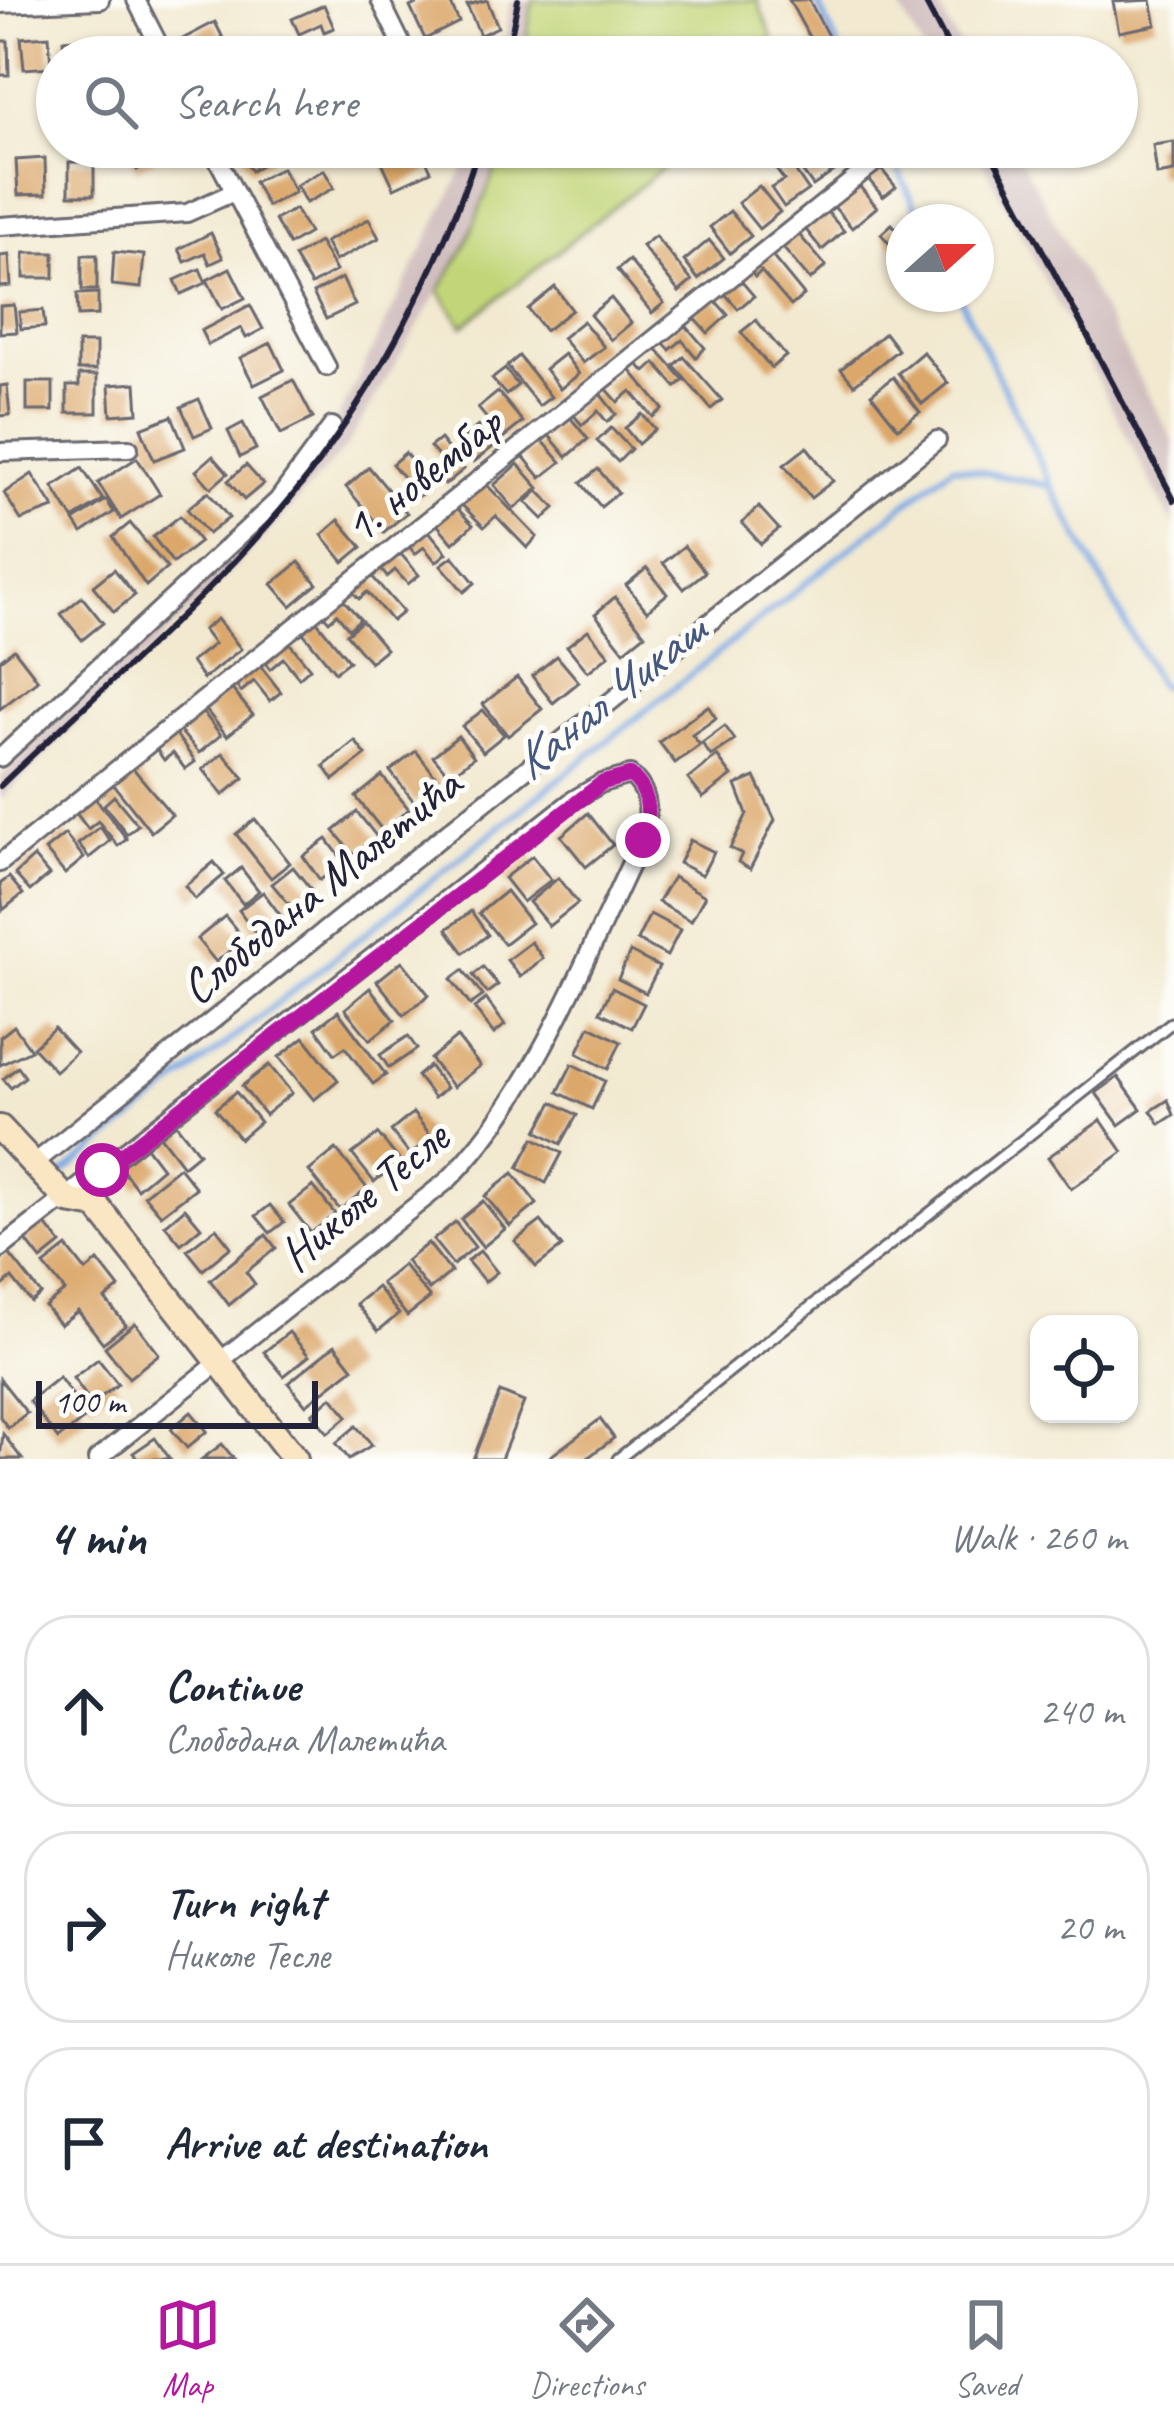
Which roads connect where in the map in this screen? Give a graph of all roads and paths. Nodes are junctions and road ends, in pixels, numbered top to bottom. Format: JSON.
{"nodes":[{"id":1,"x":100,"y":0,"type":"edge"},
{"id":2,"x":136,"y":0,"type":"edge"},
{"id":3,"x":380,"y":0,"type":"edge"},
{"id":4,"x":0,"y":4,"type":"edge"},
{"id":5,"x":154,"y":36,"type":"edge"},
{"id":6,"x":398,"y":36,"type":"edge"},
{"id":7,"x":222,"y":168,"type":"edge"},
{"id":8,"x":863,"y":168,"type":"edge"},
{"id":9,"x":234,"y":192,"type":"junction"},
{"id":10,"x":0,"y":226,"type":"edge"},
{"id":11,"x":328,"y":368,"type":"dead end"},
{"id":12,"x":332,"y":426,"type":"dead end"},
{"id":13,"x":937,"y":440,"type":"dead end"},
{"id":14,"x":129,"y":448,"type":"dead end"},
{"id":15,"x":0,"y":452,"type":"edge"},
{"id":16,"x":3,"y":749,"type":"edge"},
{"id":17,"x":644,"y":792,"type":"joint"},
{"id":18,"x":0,"y":863,"type":"edge"},
{"id":19,"x":1172,"y":1023,"type":"edge"},
{"id":20,"x":0,"y":1128,"type":"edge"},
{"id":21,"x":35,"y":1167,"type":"junction"},
{"id":22,"x":63,"y":1196,"type":"junction"},
{"id":23,"x":0,"y":1249,"type":"edge"},
{"id":24,"x":221,"y":1363,"type":"junction"},
{"id":25,"x":97,"y":1459,"type":"edge"},
{"id":26,"x":296,"y":1459,"type":"edge"},
{"id":27,"x":618,"y":1459,"type":"edge"}],
"edges":[{"from":1,"to":4,"type":"street"},
{"from":2,"to":5,"type":"street"},
{"from":3,"to":6,"type":"street"},
{"from":7,"to":9,"type":"street"},
{"from":8,"to":18,"type":"street","name":"1. новембар"},
{"from":9,"to":10,"type":"street"},
{"from":9,"to":11,"type":"street"},
{"from":12,"to":16,"type":"street"},
{"from":13,"to":21,"type":"street","name":"Слободана Малетића"},
{"from":14,"to":15,"type":"street"},
{"from":17,"to":22,"type":"street","name":"Слободана Малетића"},
{"from":17,"to":24,"type":"street","name":"Николе Тесле"},
{"from":19,"to":27,"type":"lane"},
{"from":20,"to":21,"type":"street"},
{"from":21,"to":22,"type":"street"},
{"from":22,"to":23,"type":"street","name":"Слободана Малетића"},
{"from":22,"to":24,"type":"street"},
{"from":24,"to":25,"type":"street","name":"Николе Тесле"},
{"from":24,"to":26,"type":"street"}]}
